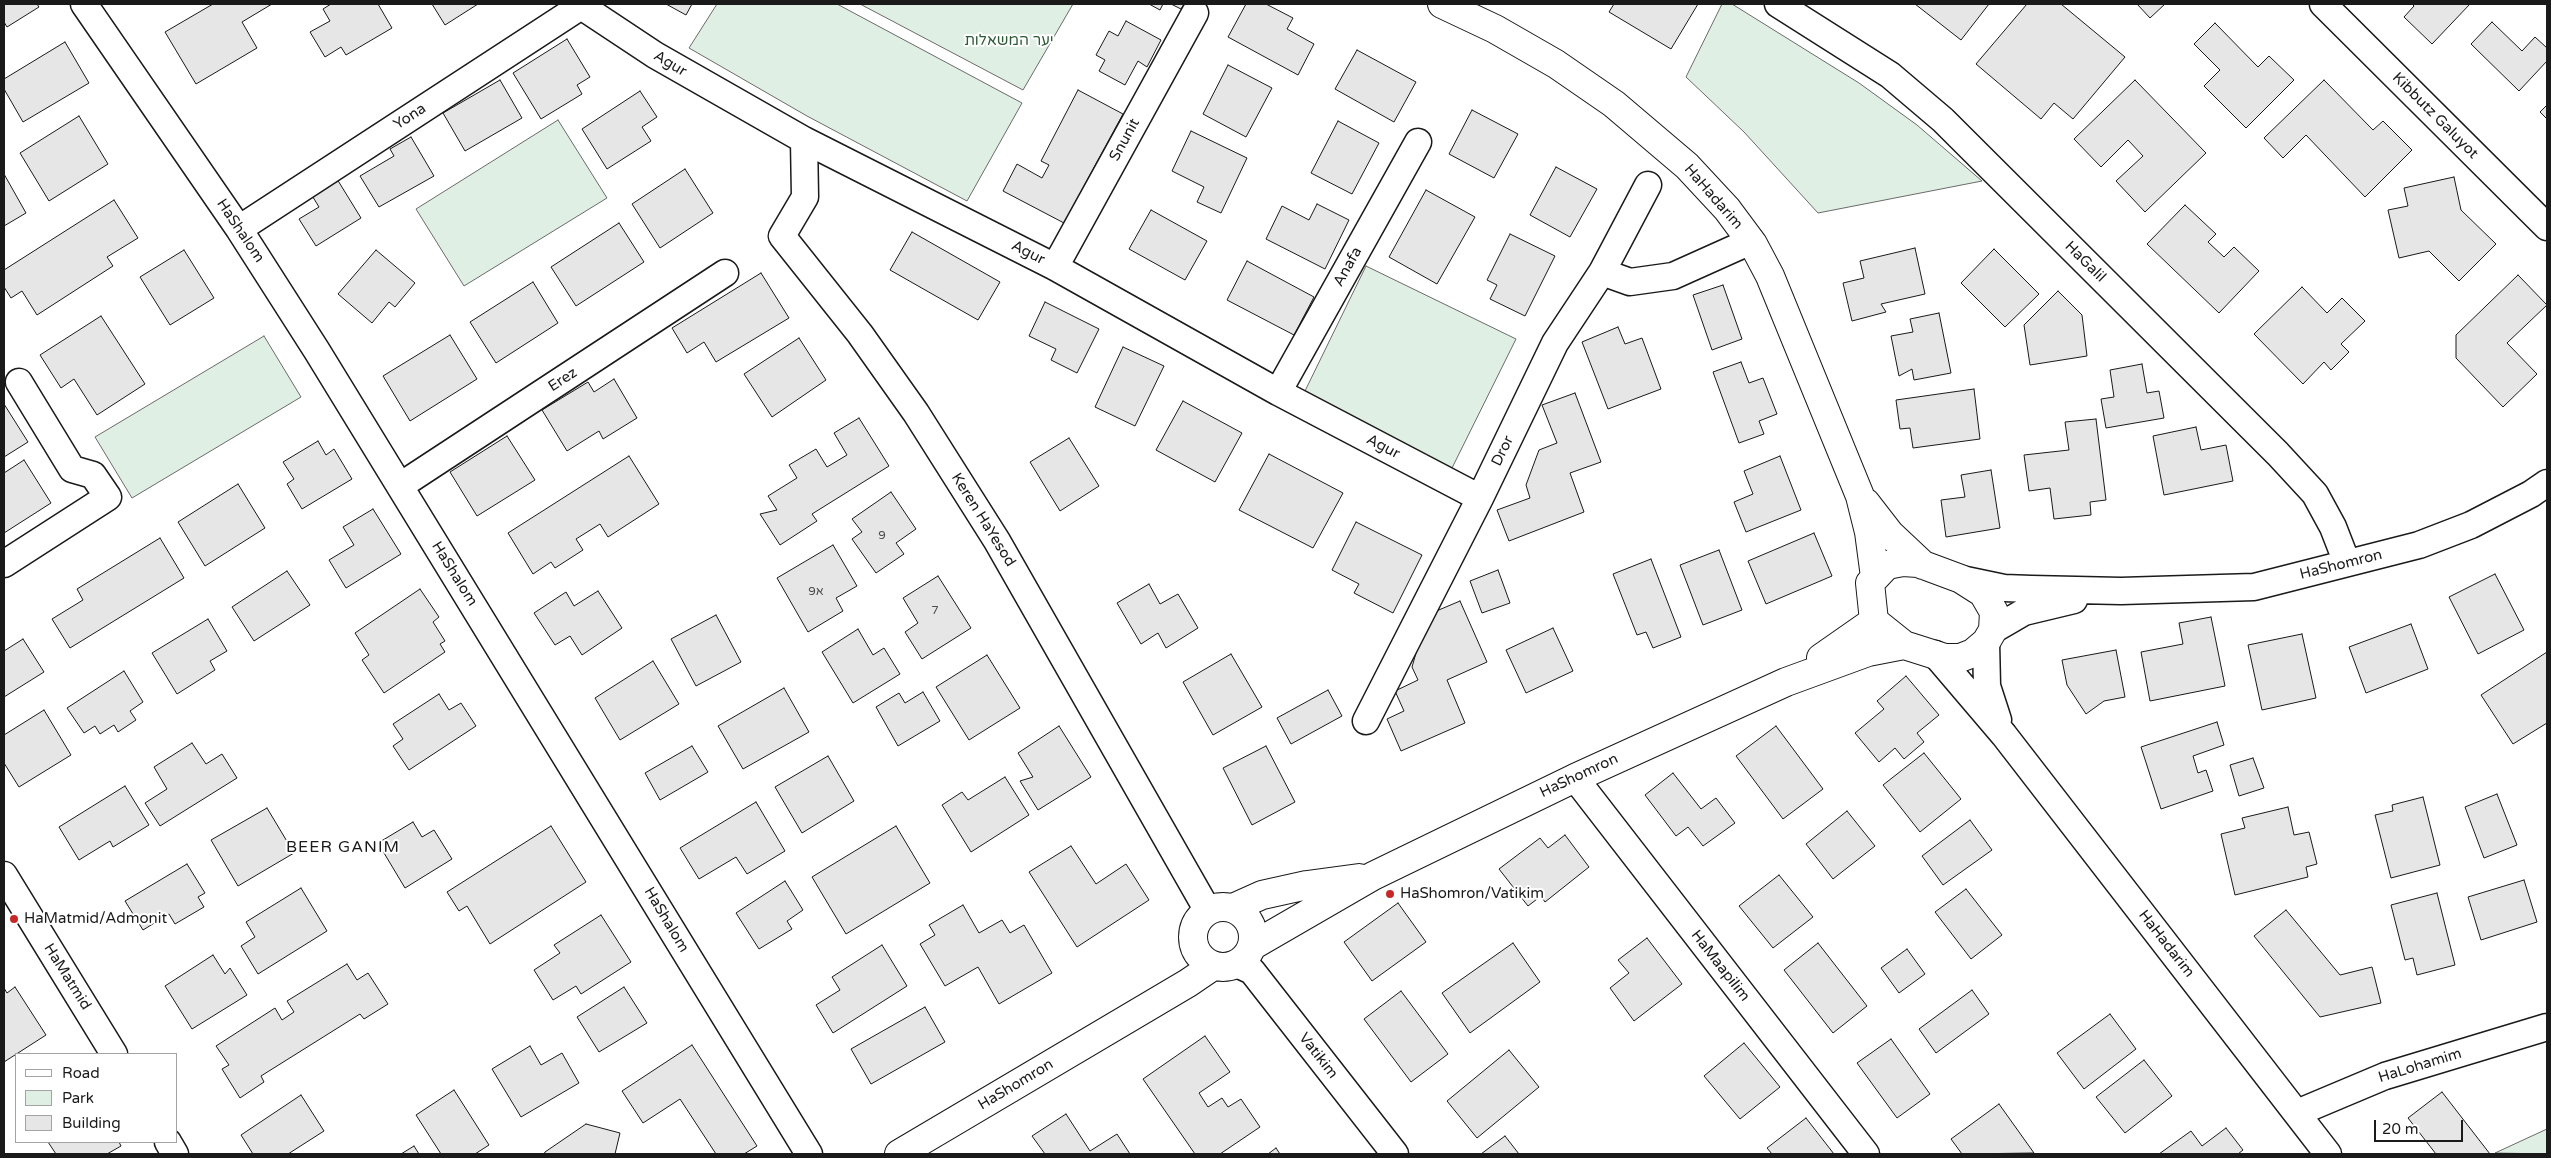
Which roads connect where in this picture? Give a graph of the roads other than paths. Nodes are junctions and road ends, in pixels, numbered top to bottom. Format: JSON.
{"nodes":[{"id":1,"x":84,"y":4,"type":"edge"},
{"id":2,"x":1442,"y":4,"type":"edge"},
{"id":3,"x":1778,"y":4,"type":"edge"},
{"id":4,"x":2323,"y":4,"type":"edge"},
{"id":5,"x":580,"y":5,"type":"edge"},
{"id":6,"x":1195,"y":13,"type":"dead end"},
{"id":7,"x":804,"y":140,"type":"junction"},
{"id":8,"x":1418,"y":142,"type":"dead end"},
{"id":9,"x":1648,"y":185,"type":"dead end"},
{"id":10,"x":2547,"y":227,"type":"edge"},
{"id":11,"x":239,"y":229,"type":"junction"},
{"id":12,"x":1751,"y":241,"type":"junction"},
{"id":13,"x":1055,"y":267,"type":"junction"},
{"id":14,"x":1602,"y":272,"type":"junction"},
{"id":15,"x":725,"y":273,"type":"dead end"},
{"id":16,"x":19,"y":382,"type":"dead end"},
{"id":17,"x":1278,"y":392,"type":"junction"},
{"id":18,"x":2547,"y":483,"type":"edge"},
{"id":19,"x":400,"y":486,"type":"junction"},
{"id":20,"x":1860,"y":496,"type":"junction"},
{"id":21,"x":1480,"y":498,"type":"junction"},
{"id":22,"x":2347,"y":563,"type":"junction"},
{"id":23,"x":4,"y":564,"type":"edge"},
{"id":24,"x":1923,"y":565,"type":"junction"},
{"id":25,"x":1875,"y":577,"type":"junction"},
{"id":26,"x":1961,"y":579,"type":"junction"},
{"id":27,"x":2122,"y":591,"type":"junction"},
{"id":28,"x":1874,"y":621,"type":"junction"},
{"id":29,"x":1990,"y":636,"type":"junction"},
{"id":30,"x":1904,"y":645,"type":"junction"},
{"id":31,"x":1935,"y":654,"type":"junction"},
{"id":32,"x":1786,"y":682,"type":"junction"},
{"id":33,"x":1366,"y":721,"type":"dead end"},
{"id":34,"x":2004,"y":735,"type":"junction"},
{"id":35,"x":1575,"y":778,"type":"junction"},
{"id":36,"x":4,"y":875,"type":"edge"},
{"id":37,"x":1373,"y":876,"type":"junction"},
{"id":38,"x":1220,"y":909,"type":"junction"},
{"id":39,"x":1224,"y":956,"type":"junction"},
{"id":40,"x":2547,"y":1027,"type":"edge"},
{"id":41,"x":113,"y":1053,"type":"edge"},
{"id":42,"x":2296,"y":1113,"type":"junction"},
{"id":43,"x":169,"y":1143,"type":"edge"},
{"id":44,"x":175,"y":1154,"type":"edge"},
{"id":45,"x":809,"y":1154,"type":"edge"},
{"id":46,"x":899,"y":1154,"type":"edge"},
{"id":47,"x":1395,"y":1154,"type":"edge"},
{"id":48,"x":1866,"y":1154,"type":"edge"},
{"id":49,"x":2328,"y":1154,"type":"edge"}],
"edges":[{"from":1,"to":11,"type":"street","name":"HaShalom"},
{"from":2,"to":12,"type":"street","name":"HaHadarim"},
{"from":3,"to":22,"type":"street","name":"HaGalil"},
{"from":4,"to":10,"type":"street","name":"Kibbutz Galuyot"},
{"from":5,"to":7,"type":"street","name":"Agur"},
{"from":5,"to":11,"type":"street","name":"Yona"},
{"from":6,"to":13,"type":"street","name":"Snunit"},
{"from":7,"to":13,"type":"street","name":"Agur"},
{"from":7,"to":38,"type":"street","name":"Keren HaYesod"},
{"from":8,"to":17,"type":"street","name":"Anafa"},
{"from":9,"to":14,"type":"street","name":"Dror"},
{"from":11,"to":19,"type":"street","name":"HaShalom"},
{"from":12,"to":14,"type":"street"},
{"from":12,"to":20,"type":"street","name":"HaHadarim"},
{"from":13,"to":17,"type":"street","name":"Agur"},
{"from":14,"to":21,"type":"street","name":"Dror"},
{"from":15,"to":19,"type":"street","name":"Erez"},
{"from":16,"to":23,"type":"street"},
{"from":17,"to":21,"type":"street","name":"Agur"},
{"from":18,"to":22,"type":"street","name":"HaShomron"},
{"from":19,"to":45,"type":"street","name":"HaShalom"},
{"from":20,"to":24,"type":"street","name":"HaHadarim"},
{"from":20,"to":25,"type":"street","name":"HaHadarim"},
{"from":21,"to":33,"type":"street","name":"Dror"},
{"from":22,"to":27,"type":"street","name":"HaShomron"},
{"from":24,"to":25,"type":"street"},
{"from":24,"to":26,"type":"street"},
{"from":25,"to":28,"type":"street"},
{"from":26,"to":27,"type":"street","name":"HaShomron"},
{"from":26,"to":29,"type":"street"},
{"from":27,"to":29,"type":"street","name":"HaShomron"},
{"from":28,"to":30,"type":"street"},
{"from":28,"to":32,"type":"street","name":"HaShomron"},
{"from":29,"to":31,"type":"street"},
{"from":29,"to":34,"type":"street","name":"HaHadarim"},
{"from":30,"to":31,"type":"street"},
{"from":30,"to":32,"type":"street","name":"HaShomron"},
{"from":31,"to":34,"type":"street","name":"HaHadarim"},
{"from":32,"to":35,"type":"street","name":"HaShomron"},
{"from":34,"to":42,"type":"street","name":"HaHadarim"},
{"from":35,"to":37,"type":"street","name":"HaShomron"},
{"from":35,"to":48,"type":"street","name":"HaMaapilim"},
{"from":36,"to":41,"type":"street","name":"HaMatmid"},
{"from":37,"to":38,"type":"street","name":"HaShomron"},
{"from":37,"to":39,"type":"street","name":"HaShomron"},
{"from":38,"to":39,"type":"street"},
{"from":38,"to":39,"type":"street"},
{"from":39,"to":46,"type":"street","name":"HaShomron"},
{"from":39,"to":47,"type":"street","name":"Vatikim"},
{"from":40,"to":42,"type":"street","name":"HaLohamim"},
{"from":42,"to":49,"type":"street","name":"HaHadarim"},
{"from":43,"to":44,"type":"street"}]}
